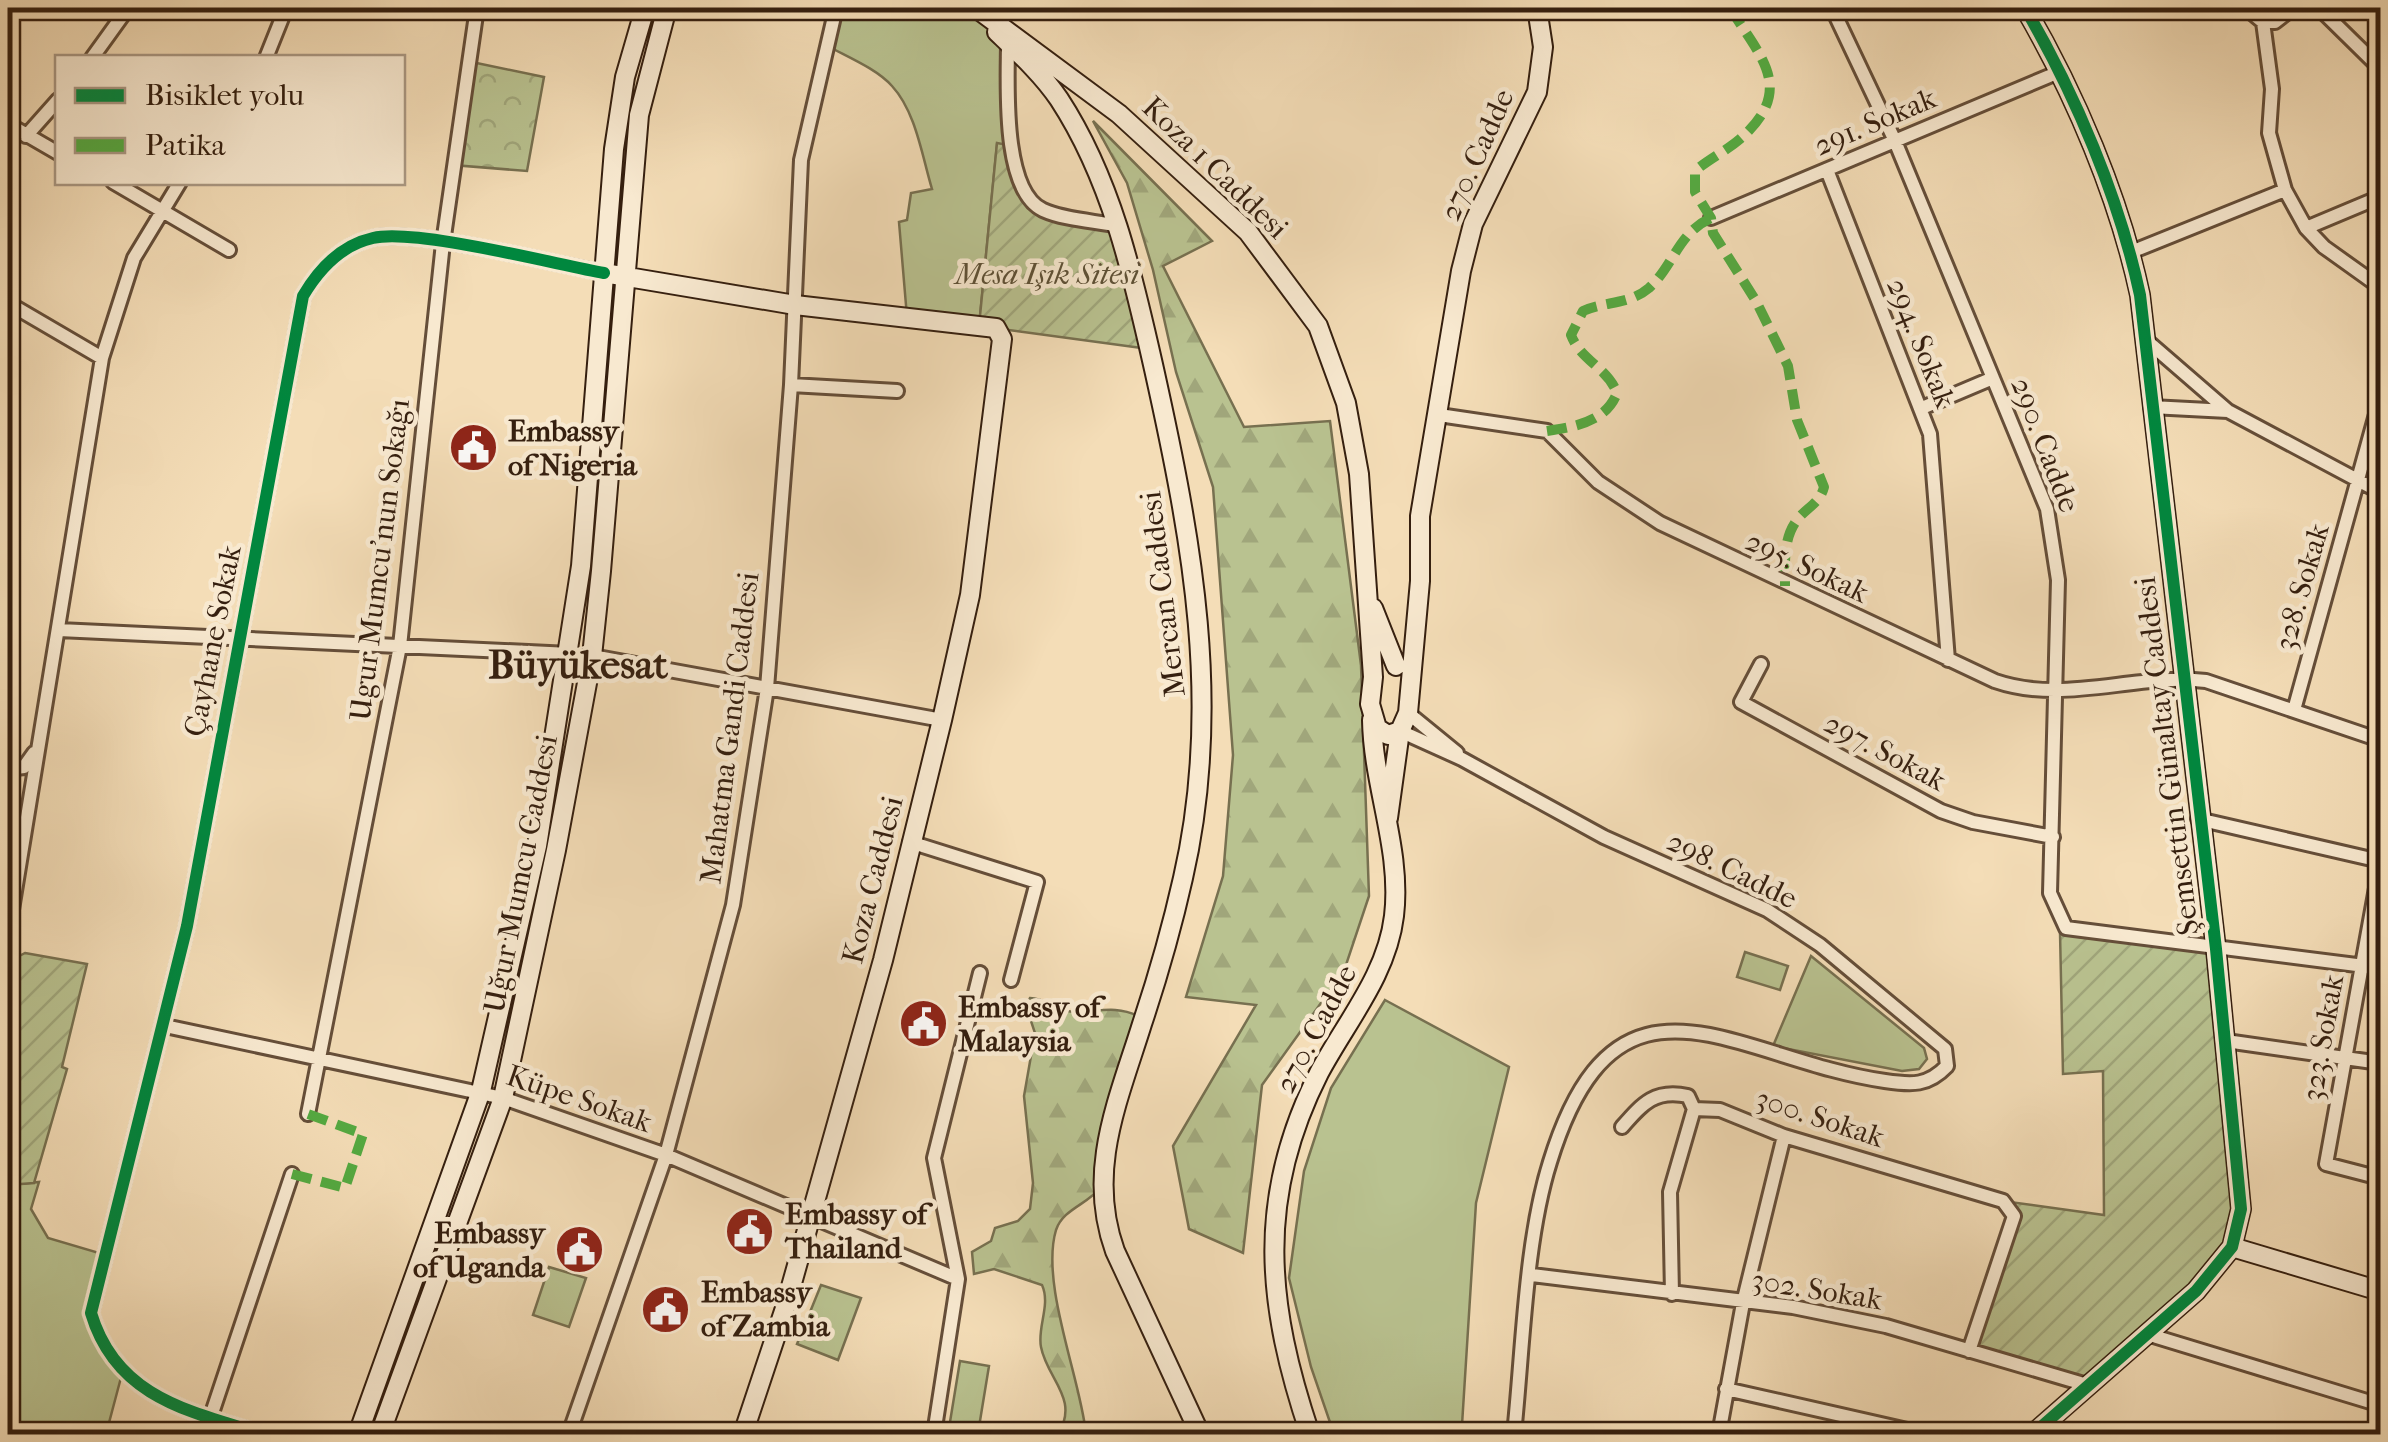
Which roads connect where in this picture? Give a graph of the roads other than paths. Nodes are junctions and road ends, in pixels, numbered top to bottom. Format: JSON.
{"nodes":[{"id":1,"x":128,"y":8,"type":"edge"},
{"id":2,"x":286,"y":8,"type":"edge"},
{"id":3,"x":477,"y":8,"type":"edge"},
{"id":4,"x":645,"y":8,"type":"edge"},
{"id":5,"x":667,"y":8,"type":"edge"},
{"id":6,"x":836,"y":8,"type":"edge"},
{"id":7,"x":974,"y":8,"type":"edge"},
{"id":8,"x":1538,"y":8,"type":"edge"},
{"id":9,"x":1832,"y":8,"type":"edge"},
{"id":10,"x":2246,"y":8,"type":"edge"},
{"id":11,"x":2293,"y":8,"type":"edge"},
{"id":12,"x":2319,"y":8,"type":"edge"},
{"id":13,"x":2029,"y":9,"type":"edge"},
{"id":14,"x":2263,"y":15,"type":"edge"},
{"id":15,"x":1008,"y":42,"type":"junction"},
{"id":16,"x":94,"y":55,"type":"edge"},
{"id":17,"x":267,"y":55,"type":"edge"},
{"id":18,"x":2380,"y":68,"type":"edge"},
{"id":19,"x":2059,"y":72,"type":"junction"},
{"id":20,"x":55,"y":103,"type":"edge"},
{"id":21,"x":8,"y":124,"type":"edge"},
{"id":22,"x":26,"y":136,"type":"junction"},
{"id":23,"x":1896,"y":142,"type":"junction"},
{"id":24,"x":55,"y":151,"type":"edge"},
{"id":25,"x":1827,"y":170,"type":"junction"},
{"id":26,"x":119,"y":185,"type":"edge"},
{"id":27,"x":178,"y":185,"type":"edge"},
{"id":28,"x":2284,"y":190,"type":"junction"},
{"id":29,"x":2380,"y":197,"type":"edge"},
{"id":30,"x":162,"y":208,"type":"junction"},
{"id":31,"x":1710,"y":218,"type":"dead end"},
{"id":32,"x":1119,"y":226,"type":"junction"},
{"id":33,"x":2306,"y":228,"type":"junction"},
{"id":34,"x":443,"y":243,"type":"junction"},
{"id":35,"x":229,"y":250,"type":"dead end"},
{"id":36,"x":2131,"y":252,"type":"junction"},
{"id":37,"x":604,"y":273,"type":"junction"},
{"id":38,"x":626,"y":276,"type":"junction"},
{"id":39,"x":2380,"y":287,"type":"edge"},
{"id":40,"x":8,"y":303,"type":"edge"},
{"id":41,"x":794,"y":305,"type":"junction"},
{"id":42,"x":996,"y":328,"type":"joint"},
{"id":43,"x":2146,"y":340,"type":"junction"},
{"id":44,"x":102,"y":358,"type":"junction"},
{"id":45,"x":1993,"y":378,"type":"junction"},
{"id":46,"x":790,"y":385,"type":"junction"},
{"id":47,"x":897,"y":391,"type":"dead end"},
{"id":48,"x":2380,"y":400,"type":"edge"},
{"id":49,"x":2152,"y":406,"type":"junction"},
{"id":50,"x":1922,"y":408,"type":"junction"},
{"id":51,"x":2228,"y":411,"type":"junction"},
{"id":52,"x":1439,"y":415,"type":"junction"},
{"id":53,"x":2359,"y":479,"type":"junction"},
{"id":54,"x":2380,"y":492,"type":"edge"},
{"id":55,"x":1368,"y":599,"type":"junction"},
{"id":56,"x":1416,"y":622,"type":"junction"},
{"id":57,"x":59,"y":630,"type":"junction"},
{"id":58,"x":240,"y":639,"type":"junction"},
{"id":59,"x":1387,"y":645,"type":"junction"},
{"id":60,"x":400,"y":646,"type":"junction"},
{"id":61,"x":570,"y":654,"type":"junction"},
{"id":62,"x":592,"y":656,"type":"junction"},
{"id":63,"x":1948,"y":660,"type":"junction"},
{"id":64,"x":1761,"y":664,"type":"dead end"},
{"id":65,"x":1396,"y":666,"type":"junction"},
{"id":66,"x":1373,"y":676,"type":"junction"},
{"id":67,"x":2182,"y":678,"type":"junction"},
{"id":68,"x":1410,"y":687,"type":"junction"},
{"id":69,"x":767,"y":688,"type":"junction"},
{"id":70,"x":2058,"y":692,"type":"junction"},
{"id":71,"x":2294,"y":710,"type":"junction"},
{"id":72,"x":1372,"y":714,"type":"junction"},
{"id":73,"x":942,"y":720,"type":"junction"},
{"id":74,"x":1404,"y":722,"type":"junction"},
{"id":75,"x":40,"y":737,"type":"junction"},
{"id":76,"x":2380,"y":740,"type":"edge"},
{"id":77,"x":8,"y":770,"type":"edge"},
{"id":78,"x":2198,"y":819,"type":"junction"},
{"id":79,"x":1387,"y":823,"type":"junction"},
{"id":80,"x":2053,"y":837,"type":"junction"},
{"id":81,"x":910,"y":842,"type":"junction"},
{"id":82,"x":2380,"y":864,"type":"edge"},
{"id":83,"x":8,"y":865,"type":"edge"},
{"id":84,"x":14,"y":895,"type":"junction"},
{"id":85,"x":8,"y":934,"type":"edge"},
{"id":86,"x":2216,"y":949,"type":"junction"},
{"id":87,"x":2362,"y":966,"type":"junction"},
{"id":88,"x":2380,"y":968,"type":"edge"},
{"id":89,"x":980,"y":973,"type":"dead end"},
{"id":90,"x":1011,"y":980,"type":"dead end"},
{"id":91,"x":165,"y":1026,"type":"junction"},
{"id":92,"x":2226,"y":1041,"type":"junction"},
{"id":93,"x":320,"y":1056,"type":"junction"},
{"id":94,"x":2344,"y":1057,"type":"junction"},
{"id":95,"x":2380,"y":1063,"type":"edge"},
{"id":96,"x":481,"y":1091,"type":"junction"},
{"id":97,"x":503,"y":1098,"type":"junction"},
{"id":98,"x":1694,"y":1109,"type":"junction"},
{"id":99,"x":308,"y":1114,"type":"dead end"},
{"id":100,"x":1622,"y":1127,"type":"dead end"},
{"id":101,"x":1784,"y":1136,"type":"junction"},
{"id":102,"x":666,"y":1155,"type":"junction"},
{"id":103,"x":292,"y":1174,"type":"dead end"},
{"id":104,"x":2380,"y":1178,"type":"edge"},
{"id":105,"x":810,"y":1213,"type":"junction"},
{"id":106,"x":2232,"y":1247,"type":"junction"},
{"id":107,"x":1532,"y":1275,"type":"junction"},
{"id":108,"x":958,"y":1279,"type":"junction"},
{"id":109,"x":2380,"y":1291,"type":"edge"},
{"id":110,"x":1672,"y":1294,"type":"junction"},
{"id":111,"x":1743,"y":1303,"type":"junction"},
{"id":112,"x":2150,"y":1335,"type":"junction"},
{"id":113,"x":1970,"y":1351,"type":"junction"},
{"id":114,"x":2087,"y":1384,"type":"junction"},
{"id":115,"x":1726,"y":1389,"type":"junction"},
{"id":116,"x":2380,"y":1405,"type":"edge"},
{"id":117,"x":209,"y":1417,"type":"junction"},
{"id":118,"x":2038,"y":1429,"type":"edge"},
{"id":119,"x":205,"y":1434,"type":"edge"},
{"id":120,"x":262,"y":1434,"type":"edge"},
{"id":121,"x":358,"y":1434,"type":"edge"},
{"id":122,"x":380,"y":1434,"type":"edge"},
{"id":123,"x":569,"y":1434,"type":"edge"},
{"id":124,"x":743,"y":1434,"type":"edge"},
{"id":125,"x":934,"y":1434,"type":"edge"},
{"id":126,"x":1200,"y":1434,"type":"edge"},
{"id":127,"x":1310,"y":1434,"type":"edge"},
{"id":128,"x":1514,"y":1434,"type":"edge"},
{"id":129,"x":1718,"y":1434,"type":"edge"},
{"id":130,"x":1925,"y":1434,"type":"edge"},
{"id":131,"x":2065,"y":1434,"type":"edge"}],
"edges":[{"from":1,"to":16,"type":"street"},
{"from":2,"to":17,"type":"street"},
{"from":3,"to":34,"type":"street","name":"Ugur Mumcu'nun Sokağı"},
{"from":4,"to":37,"type":"street","name":"Uğur Mumcu Caddesi"},
{"from":5,"to":38,"type":"street","name":"Uğur Mumcu Caddesi"},
{"from":6,"to":41,"type":"street","name":"Mahatma Gandi Caddesi"},
{"from":7,"to":15,"type":"street","name":"Mercan Caddesi"},
{"from":7,"to":55,"type":"street","name":"Koza 1 Caddesi"},
{"from":8,"to":52,"type":"street","name":"270. Cadde"},
{"from":9,"to":23,"type":"street","name":"290. Cadde"},
{"from":10,"to":14,"type":"street"},
{"from":11,"to":14,"type":"street"},
{"from":12,"to":18,"type":"street"},
{"from":13,"to":19,"type":"street","name":"Şemsettin Günaltay Caddesi"},
{"from":14,"to":28,"type":"street"},
{"from":15,"to":32,"type":"street","name":"Mercan Caddesi"},
{"from":15,"to":32,"type":"street"},
{"from":19,"to":23,"type":"street","name":"291. Sokak"},
{"from":19,"to":36,"type":"street","name":"Şemsettin Günaltay Caddesi"},
{"from":20,"to":22,"type":"street"},
{"from":21,"to":22,"type":"street"},
{"from":22,"to":24,"type":"street"},
{"from":23,"to":25,"type":"street","name":"291. Sokak"},
{"from":23,"to":45,"type":"street","name":"290. Cadde"},
{"from":25,"to":31,"type":"street","name":"291. Sokak"},
{"from":25,"to":50,"type":"street","name":"294. Sokak"},
{"from":26,"to":30,"type":"street"},
{"from":27,"to":30,"type":"street"},
{"from":28,"to":33,"type":"street"},
{"from":28,"to":36,"type":"street"},
{"from":29,"to":33,"type":"street"},
{"from":30,"to":35,"type":"street"},
{"from":30,"to":44,"type":"street"},
{"from":32,"to":126,"type":"street","name":"Mercan Caddesi"},
{"from":33,"to":39,"type":"street"},
{"from":34,"to":37,"type":"street","name":"Çayhane Sokak"},
{"from":34,"to":58,"type":"street","name":"Çayhane Sokak"},
{"from":34,"to":60,"type":"street","name":"Ugur Mumcu'nun Sokağı"},
{"from":36,"to":43,"type":"street","name":"Şemsettin Günaltay Caddesi"},
{"from":37,"to":38,"type":"street","name":"Çayhane Sokak"},
{"from":37,"to":61,"type":"street","name":"Uğur Mumcu Caddesi"},
{"from":38,"to":41,"type":"street","name":"Çayhane Sokak"},
{"from":38,"to":62,"type":"street","name":"Uğur Mumcu Caddesi"},
{"from":40,"to":44,"type":"street"},
{"from":41,"to":42,"type":"street","name":"Çayhane Sokak"},
{"from":41,"to":46,"type":"street","name":"Mahatma Gandi Caddesi"},
{"from":42,"to":73,"type":"street","name":"Koza Caddesi"},
{"from":43,"to":49,"type":"street","name":"Şemsettin Günaltay Caddesi"},
{"from":43,"to":51,"type":"street"},
{"from":44,"to":57,"type":"street"},
{"from":45,"to":50,"type":"street"},
{"from":45,"to":70,"type":"street","name":"290. Cadde"},
{"from":46,"to":47,"type":"street"},
{"from":46,"to":69,"type":"street","name":"Mahatma Gandi Caddesi"},
{"from":48,"to":53,"type":"street","name":"328. Sokak"},
{"from":49,"to":51,"type":"street"},
{"from":49,"to":67,"type":"street","name":"Şemsettin Günaltay Caddesi"},
{"from":50,"to":63,"type":"street","name":"294. Sokak"},
{"from":51,"to":53,"type":"street"},
{"from":52,"to":56,"type":"street","name":"270. Cadde"},
{"from":52,"to":63,"type":"street","name":"295. Sokak"},
{"from":53,"to":54,"type":"street"},
{"from":53,"to":71,"type":"street","name":"328. Sokak"},
{"from":55,"to":59,"type":"street"},
{"from":55,"to":66,"type":"street","name":"Koza 1 Caddesi"},
{"from":56,"to":59,"type":"street"},
{"from":56,"to":68,"type":"street","name":"270. Cadde"},
{"from":57,"to":58,"type":"street"},
{"from":57,"to":75,"type":"street"},
{"from":58,"to":60,"type":"street"},
{"from":58,"to":91,"type":"street","name":"Çayhane Sokak"},
{"from":59,"to":65,"type":"street"},
{"from":60,"to":61,"type":"street"},
{"from":60,"to":93,"type":"street","name":"Ugur Mumcu'nun Sokağı"},
{"from":61,"to":62,"type":"street"},
{"from":61,"to":96,"type":"street","name":"Uğur Mumcu Caddesi"},
{"from":62,"to":69,"type":"street"},
{"from":62,"to":97,"type":"street","name":"Uğur Mumcu Caddesi"},
{"from":63,"to":70,"type":"street","name":"295. Sokak"},
{"from":64,"to":80,"type":"street","name":"297. Sokak"},
{"from":65,"to":66,"type":"street"},
{"from":65,"to":68,"type":"street"},
{"from":66,"to":72,"type":"street","name":"270. Cadde"},
{"from":67,"to":70,"type":"street","name":"295. Sokak"},
{"from":67,"to":71,"type":"street","name":"295. Sokak"},
{"from":67,"to":78,"type":"street","name":"Şemsettin Günaltay Caddesi"},
{"from":68,"to":74,"type":"street","name":"270. Cadde"},
{"from":69,"to":73,"type":"street"},
{"from":69,"to":102,"type":"street","name":"Mahatma Gandi Caddesi"},
{"from":70,"to":80,"type":"street","name":"290. Cadde"},
{"from":71,"to":76,"type":"street","name":"295. Sokak"},
{"from":72,"to":74,"type":"street"},
{"from":72,"to":79,"type":"street","name":"270. Cadde"},
{"from":73,"to":81,"type":"street","name":"Koza Caddesi"},
{"from":74,"to":79,"type":"street","name":"270. Cadde"},
{"from":74,"to":107,"type":"street","name":"298. Cadde"},
{"from":75,"to":77,"type":"street"},
{"from":75,"to":84,"type":"street"},
{"from":78,"to":82,"type":"street"},
{"from":78,"to":86,"type":"street","name":"Şemsettin Günaltay Caddesi"},
{"from":79,"to":127,"type":"street","name":"270. Cadde"},
{"from":80,"to":86,"type":"street","name":"290. Cadde"},
{"from":81,"to":90,"type":"street"},
{"from":81,"to":105,"type":"street","name":"Koza Caddesi"},
{"from":82,"to":87,"type":"street","name":"323. Sokak"},
{"from":83,"to":84,"type":"street"},
{"from":84,"to":85,"type":"street"},
{"from":86,"to":87,"type":"street"},
{"from":86,"to":92,"type":"street","name":"Şemsettin Günaltay Caddesi"},
{"from":87,"to":88,"type":"street"},
{"from":87,"to":94,"type":"street","name":"323. Sokak"},
{"from":89,"to":108,"type":"street"},
{"from":91,"to":93,"type":"street","name":"Küpe Sokak"},
{"from":91,"to":117,"type":"street","name":"Çayhane Sokak"},
{"from":92,"to":94,"type":"street"},
{"from":92,"to":106,"type":"street","name":"Şemsettin Günaltay Caddesi"},
{"from":93,"to":96,"type":"street","name":"Küpe Sokak"},
{"from":93,"to":99,"type":"street","name":"Ugur Mumcu'nun Sokağı"},
{"from":94,"to":95,"type":"street"},
{"from":94,"to":104,"type":"street","name":"323. Sokak"},
{"from":96,"to":97,"type":"street","name":"Küpe Sokak"},
{"from":96,"to":121,"type":"street","name":"Uğur Mumcu Caddesi"},
{"from":97,"to":102,"type":"street","name":"Küpe Sokak"},
{"from":97,"to":122,"type":"street","name":"Uğur Mumcu Caddesi"},
{"from":98,"to":100,"type":"street","name":"300. Sokak"},
{"from":98,"to":101,"type":"street","name":"300. Sokak"},
{"from":98,"to":110,"type":"street"},
{"from":101,"to":111,"type":"street"},
{"from":101,"to":113,"type":"street","name":"300. Sokak"},
{"from":102,"to":105,"type":"street","name":"Küpe Sokak"},
{"from":102,"to":123,"type":"street","name":"Mahatma Gandi Caddesi"},
{"from":103,"to":117,"type":"street"},
{"from":105,"to":108,"type":"street","name":"Küpe Sokak"},
{"from":105,"to":124,"type":"street","name":"Koza Caddesi"},
{"from":106,"to":109,"type":"street"},
{"from":106,"to":112,"type":"street","name":"Şemsettin Günaltay Caddesi"},
{"from":107,"to":110,"type":"street","name":"302. Sokak"},
{"from":107,"to":128,"type":"street"},
{"from":108,"to":125,"type":"street"},
{"from":110,"to":111,"type":"street","name":"302. Sokak"},
{"from":111,"to":113,"type":"street","name":"302. Sokak"},
{"from":111,"to":115,"type":"street"},
{"from":112,"to":114,"type":"street","name":"Şemsettin Günaltay Caddesi"},
{"from":112,"to":116,"type":"street"},
{"from":113,"to":114,"type":"street","name":"302. Sokak"},
{"from":114,"to":118,"type":"street","name":"Şemsettin Günaltay Caddesi"},
{"from":115,"to":129,"type":"street"},
{"from":115,"to":130,"type":"street"},
{"from":117,"to":119,"type":"street"},
{"from":117,"to":120,"type":"street"},
{"from":118,"to":131,"type":"street"}]}
